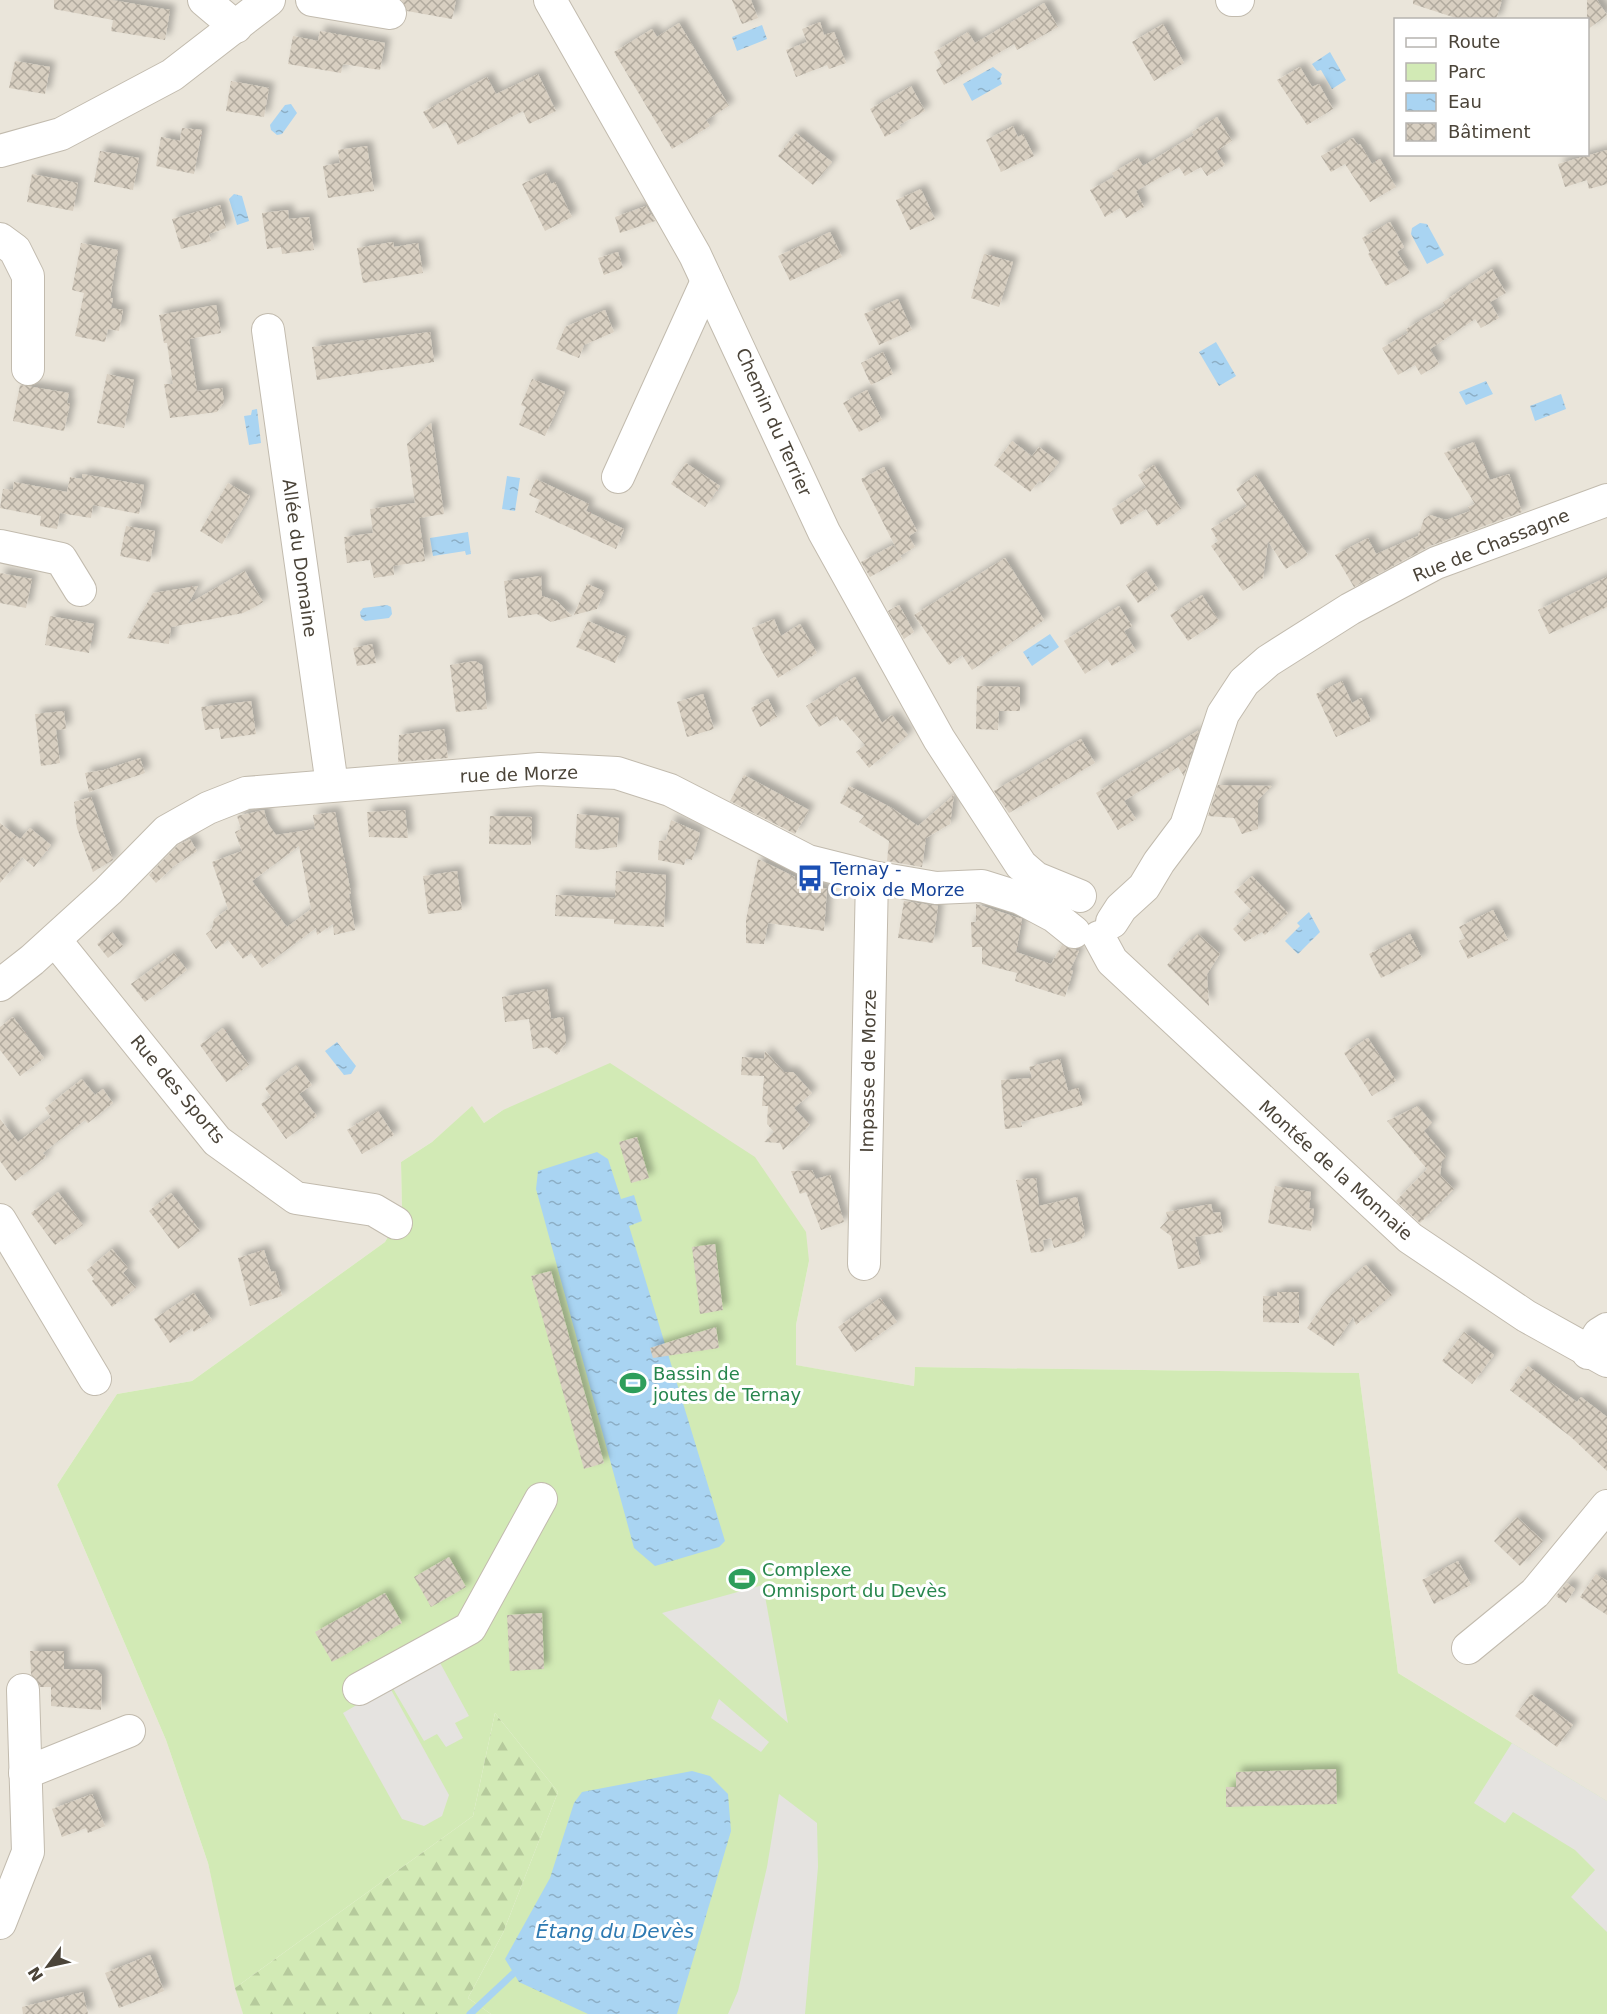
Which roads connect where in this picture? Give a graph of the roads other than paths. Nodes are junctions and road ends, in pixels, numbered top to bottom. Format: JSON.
{"nodes":[{"id":1,"x":204,"y":0,"type":"edge"},
{"id":2,"x":269,"y":0,"type":"edge"},
{"id":3,"x":312,"y":0,"type":"edge"},
{"id":4,"x":550,"y":0,"type":"edge"},
{"id":5,"x":1232,"y":0,"type":"edge"},
{"id":6,"x":1238,"y":0,"type":"edge"},
{"id":7,"x":390,"y":13,"type":"dead end"},
{"id":8,"x":236,"y":27,"type":"junction"},
{"id":9,"x":0,"y":151,"type":"edge"},
{"id":10,"x":0,"y":239,"type":"edge"},
{"id":11,"x":707,"y":280,"type":"junction"},
{"id":12,"x":268,"y":330,"type":"dead end"},
{"id":13,"x":28,"y":369,"type":"dead end"},
{"id":14,"x":618,"y":477,"type":"dead end"},
{"id":15,"x":312,"y":492,"type":"dead end"},
{"id":16,"x":1607,"y":500,"type":"edge"},
{"id":17,"x":0,"y":546,"type":"edge"},
{"id":18,"x":81,"y":590,"type":"dead end"},
{"id":19,"x":341,"y":785,"type":"junction"},
{"id":20,"x":1004,"y":841,"type":"junction"},
{"id":21,"x":872,"y":877,"type":"junction"},
{"id":22,"x":1052,"y":886,"type":"junction"},
{"id":23,"x":1000,"y":889,"type":"junction"},
{"id":24,"x":1093,"y":917,"type":"junction"},
{"id":25,"x":55,"y":940,"type":"junction"},
{"id":26,"x":0,"y":985,"type":"edge"},
{"id":27,"x":0,"y":1220,"type":"edge"},
{"id":28,"x":396,"y":1223,"type":"dead end"},
{"id":29,"x":864,"y":1264,"type":"dead end"},
{"id":30,"x":1601,"y":1348,"type":"edge"},
{"id":31,"x":95,"y":1379,"type":"dead end"},
{"id":32,"x":541,"y":1499,"type":"dead end"},
{"id":33,"x":1607,"y":1506,"type":"edge"},
{"id":34,"x":1468,"y":1648,"type":"dead end"},
{"id":35,"x":359,"y":1689,"type":"dead end"},
{"id":36,"x":23,"y":1690,"type":"dead end"},
{"id":37,"x":129,"y":1731,"type":"dead end"},
{"id":38,"x":25,"y":1773,"type":"junction"},
{"id":39,"x":0,"y":1923,"type":"edge"}],
"edges":[{"from":1,"to":8,"type":"street"},
{"from":2,"to":8,"type":"street"},
{"from":3,"to":7,"type":"street"},
{"from":4,"to":11,"type":"street","name":"Chemin du Terrier"},
{"from":5,"to":6,"type":"street"},
{"from":8,"to":9,"type":"street"},
{"from":10,"to":13,"type":"street"},
{"from":11,"to":14,"type":"street"},
{"from":11,"to":20,"type":"street","name":"Chemin du Terrier"},
{"from":12,"to":19,"type":"street","name":"Allée du Domaine"},
{"from":15,"to":19,"type":"street"},
{"from":16,"to":24,"type":"street","name":"Rue de Chassagne"},
{"from":17,"to":18,"type":"street"},
{"from":19,"to":21,"type":"street","name":"rue de Morze"},
{"from":19,"to":25,"type":"street","name":"rue de Morze"},
{"from":20,"to":22,"type":"street","name":"Chemin du Terrier"},
{"from":20,"to":23,"type":"street"},
{"from":21,"to":23,"type":"street","name":"rue de Morze"},
{"from":21,"to":29,"type":"street","name":"Impasse de Morze"},
{"from":22,"to":23,"type":"street"},
{"from":22,"to":24,"type":"street"},
{"from":23,"to":24,"type":"street","name":"rue de Morze"},
{"from":24,"to":30,"type":"street","name":"Montée de la Monnaie"},
{"from":25,"to":26,"type":"street"},
{"from":25,"to":28,"type":"street","name":"Rue des Sports"},
{"from":27,"to":31,"type":"street"},
{"from":32,"to":35,"type":"street"},
{"from":33,"to":34,"type":"street"},
{"from":36,"to":38,"type":"street"},
{"from":37,"to":38,"type":"street"},
{"from":38,"to":39,"type":"street"}]}
